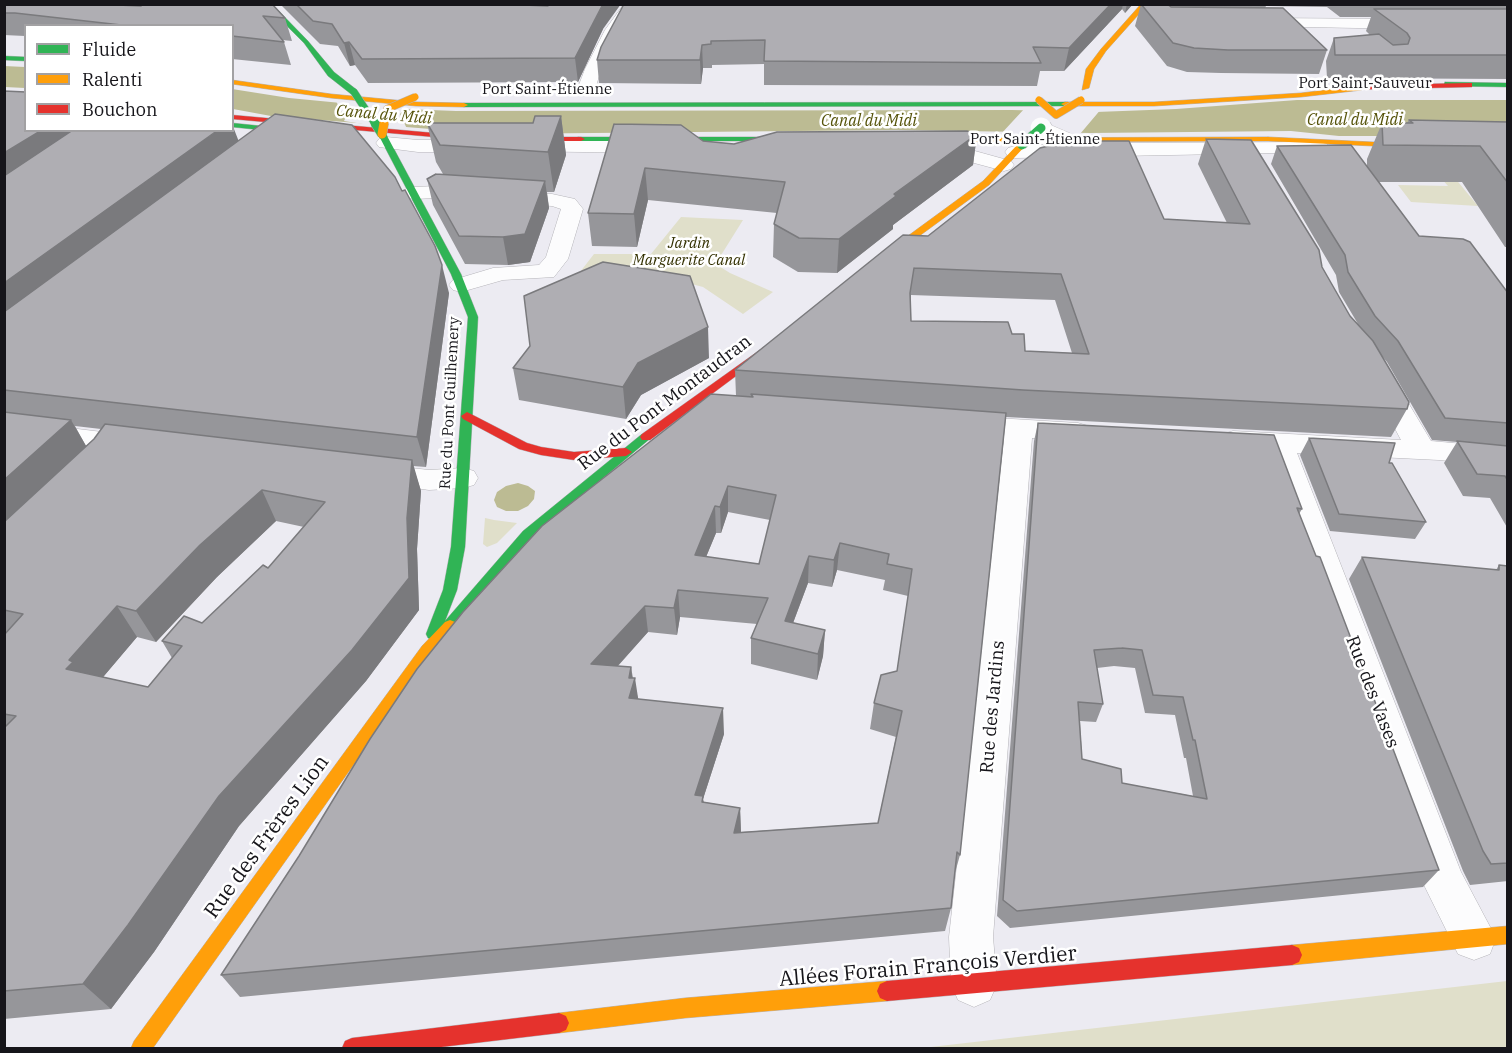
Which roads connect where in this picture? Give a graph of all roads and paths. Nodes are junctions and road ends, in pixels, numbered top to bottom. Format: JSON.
{"nodes":[{"id":1,"x":268,"y":4,"type":"edge"},
{"id":2,"x":632,"y":4,"type":"edge"},
{"id":3,"x":1145,"y":4,"type":"edge"},
{"id":4,"x":1245,"y":20,"type":"edge"},
{"id":5,"x":1344,"y":24,"type":"junction"},
{"id":6,"x":1426,"y":24,"type":"edge"},
{"id":7,"x":1362,"y":39,"type":"edge"},
{"id":8,"x":4,"y":50,"type":"edge"},
{"id":9,"x":24,"y":51,"type":"edge"},
{"id":10,"x":4,"y":58,"type":"edge"},
{"id":11,"x":24,"y":59,"type":"edge"},
{"id":12,"x":319,"y":60,"type":"junction"},
{"id":13,"x":305,"y":67,"type":"dead end"},
{"id":14,"x":234,"y":72,"type":"edge"},
{"id":15,"x":234,"y":82,"type":"edge"},
{"id":16,"x":1414,"y":83,"type":"junction"},
{"id":17,"x":1508,"y":85,"type":"edge"},
{"id":18,"x":1215,"y":86,"type":"dead end"},
{"id":19,"x":1104,"y":87,"type":"dead end"},
{"id":20,"x":1261,"y":87,"type":"junction"},
{"id":21,"x":1359,"y":88,"type":"junction"},
{"id":22,"x":350,"y":89,"type":"junction"},
{"id":23,"x":586,"y":90,"type":"dead end"},
{"id":24,"x":737,"y":90,"type":"dead end"},
{"id":25,"x":440,"y":91,"type":"junction"},
{"id":26,"x":1021,"y":92,"type":"junction"},
{"id":27,"x":1076,"y":92,"type":"junction"},
{"id":28,"x":363,"y":105,"type":"junction"},
{"id":29,"x":234,"y":117,"type":"edge"},
{"id":30,"x":1048,"y":122,"type":"junction"},
{"id":31,"x":234,"y":125,"type":"edge"},
{"id":32,"x":279,"y":129,"type":"junction"},
{"id":33,"x":328,"y":134,"type":"junction"},
{"id":34,"x":384,"y":138,"type":"junction"},
{"id":35,"x":1258,"y":144,"type":"junction"},
{"id":36,"x":1354,"y":144,"type":"joint"},
{"id":37,"x":259,"y":146,"type":"edge"},
{"id":38,"x":804,"y":147,"type":"joint"},
{"id":39,"x":917,"y":147,"type":"joint"},
{"id":40,"x":1508,"y":147,"type":"edge"},
{"id":41,"x":1098,"y":149,"type":"junction"},
{"id":42,"x":1013,"y":154,"type":"junction"},
{"id":43,"x":1262,"y":170,"type":"edge"},
{"id":44,"x":413,"y":193,"type":"junction"},
{"id":45,"x":868,"y":269,"type":"edge"},
{"id":46,"x":462,"y":285,"type":"junction"},
{"id":47,"x":779,"y":339,"type":"edge"},
{"id":48,"x":1372,"y":363,"type":"edge"},
{"id":49,"x":698,"y":400,"type":"junction"},
{"id":50,"x":730,"y":408,"type":"edge"},
{"id":51,"x":467,"y":416,"type":"junction"},
{"id":52,"x":933,"y":423,"type":"edge"},
{"id":53,"x":4,"y":429,"type":"edge"},
{"id":54,"x":1017,"y":429,"type":"junction"},
{"id":55,"x":1102,"y":433,"type":"edge"},
{"id":56,"x":1208,"y":438,"type":"edge"},
{"id":57,"x":114,"y":442,"type":"junction"},
{"id":58,"x":1278,"y":442,"type":"junction"},
{"id":59,"x":161,"y":448,"type":"edge"},
{"id":60,"x":1421,"y":450,"type":"junction"},
{"id":61,"x":626,"y":452,"type":"junction"},
{"id":62,"x":1508,"y":458,"type":"edge"},
{"id":63,"x":92,"y":469,"type":"edge"},
{"id":64,"x":348,"y":471,"type":"edge"},
{"id":65,"x":463,"y":478,"type":"junction"},
{"id":66,"x":427,"y":650,"type":"junction"},
{"id":67,"x":1491,"y":936,"type":"edge"},
{"id":68,"x":974,"y":984,"type":"junction"},
{"id":69,"x":141,"y":1048,"type":"edge"},
{"id":70,"x":352,"y":1048,"type":"edge"}],
"edges":[{"from":1,"to":12,"type":"main road","name":"Rue du Pont Guilhemery"},
{"from":2,"to":23,"type":"street"},
{"from":3,"to":27,"type":"main road"},
{"from":4,"to":5,"type":"street"},
{"from":5,"to":6,"type":"street"},
{"from":5,"to":7,"type":"street"},
{"from":8,"to":9,"type":"main road"},
{"from":10,"to":11,"type":"main road"},
{"from":12,"to":13,"type":"main road"},
{"from":12,"to":22,"type":"main road","name":"Rue du Pont Guilhemery"},
{"from":14,"to":22,"type":"main road"},
{"from":15,"to":21,"type":"main road"},
{"from":16,"to":17,"type":"main road","name":"Port Saint-Sauveur"},
{"from":16,"to":20,"type":"main road","name":"Port Saint-Sauveur"},
{"from":16,"to":21,"type":"main road","name":"Port Saint-Sauveur"},
{"from":18,"to":20,"type":"main road","name":"Port Saint-Sauveur"},
{"from":19,"to":27,"type":"main road"},
{"from":20,"to":21,"type":"main road","name":"Port Saint-Sauveur"},
{"from":22,"to":25,"type":"main road"},
{"from":22,"to":28,"type":"main road","name":"Rue du Pont Guilhemery","bridge":true},
{"from":24,"to":26,"type":"main road"},
{"from":25,"to":28,"type":"main road"},
{"from":25,"to":34,"type":"main road","bridge":true},
{"from":26,"to":27,"type":"main road"},
{"from":26,"to":30,"type":"main road","bridge":true},
{"from":27,"to":30,"type":"main road","bridge":true},
{"from":28,"to":33,"type":"main road"},
{"from":28,"to":34,"type":"main road","name":"Rue du Pont Guilhemery","bridge":true},
{"from":29,"to":38,"type":"main road"},
{"from":30,"to":41,"type":"street","bridge":true},
{"from":30,"to":42,"type":"main road","bridge":true},
{"from":31,"to":32,"type":"main road"},
{"from":32,"to":33,"type":"main road"},
{"from":32,"to":37,"type":"street"},
{"from":33,"to":34,"type":"main road"},
{"from":34,"to":38,"type":"street"},
{"from":34,"to":44,"type":"main road","name":"Rue du Pont Guilhemery"},
{"from":35,"to":36,"type":"street"},
{"from":35,"to":39,"type":"main road","name":"Port Saint-Étienne"},
{"from":35,"to":41,"type":"street"},
{"from":35,"to":43,"type":"street"},
{"from":36,"to":40,"type":"main road"},
{"from":39,"to":42,"type":"street","name":"Port Saint-Étienne"},
{"from":41,"to":42,"type":"street"},
{"from":42,"to":45,"type":"main road"},
{"from":44,"to":46,"type":"main road","name":"Rue du Pont Guilhemery"},
{"from":44,"to":46,"type":"street"},
{"from":46,"to":51,"type":"main road","name":"Rue du Pont Guilhemery"},
{"from":47,"to":49,"type":"main road","name":"Rue du Pont Montaudran"},
{"from":48,"to":60,"type":"street"},
{"from":49,"to":50,"type":"street"},
{"from":49,"to":61,"type":"main road","name":"Rue du Pont Montaudran"},
{"from":51,"to":61,"type":"main road"},
{"from":51,"to":65,"type":"main road","name":"Rue du Pont Guilhemery"},
{"from":52,"to":54,"type":"street"},
{"from":53,"to":57,"type":"street"},
{"from":54,"to":55,"type":"street"},
{"from":54,"to":68,"type":"street","name":"Rue des Jardins"},
{"from":56,"to":58,"type":"street"},
{"from":57,"to":59,"type":"street"},
{"from":57,"to":63,"type":"street"},
{"from":58,"to":60,"type":"street"},
{"from":58,"to":67,"type":"street","name":"Rue des Vases"},
{"from":60,"to":62,"type":"street"},
{"from":61,"to":66,"type":"main road","name":"Rue du Pont Montaudran"},
{"from":64,"to":65,"type":"street"},
{"from":65,"to":66,"type":"main road","name":"Rue du Pont Guilhemery"},
{"from":66,"to":69,"type":"main road","name":"Rue des Frères Lion"},
{"from":67,"to":68,"type":"main road","name":"Allées Forain François Verdier"},
{"from":68,"to":70,"type":"main road","name":"Allées Forain François Verdier"}]}
